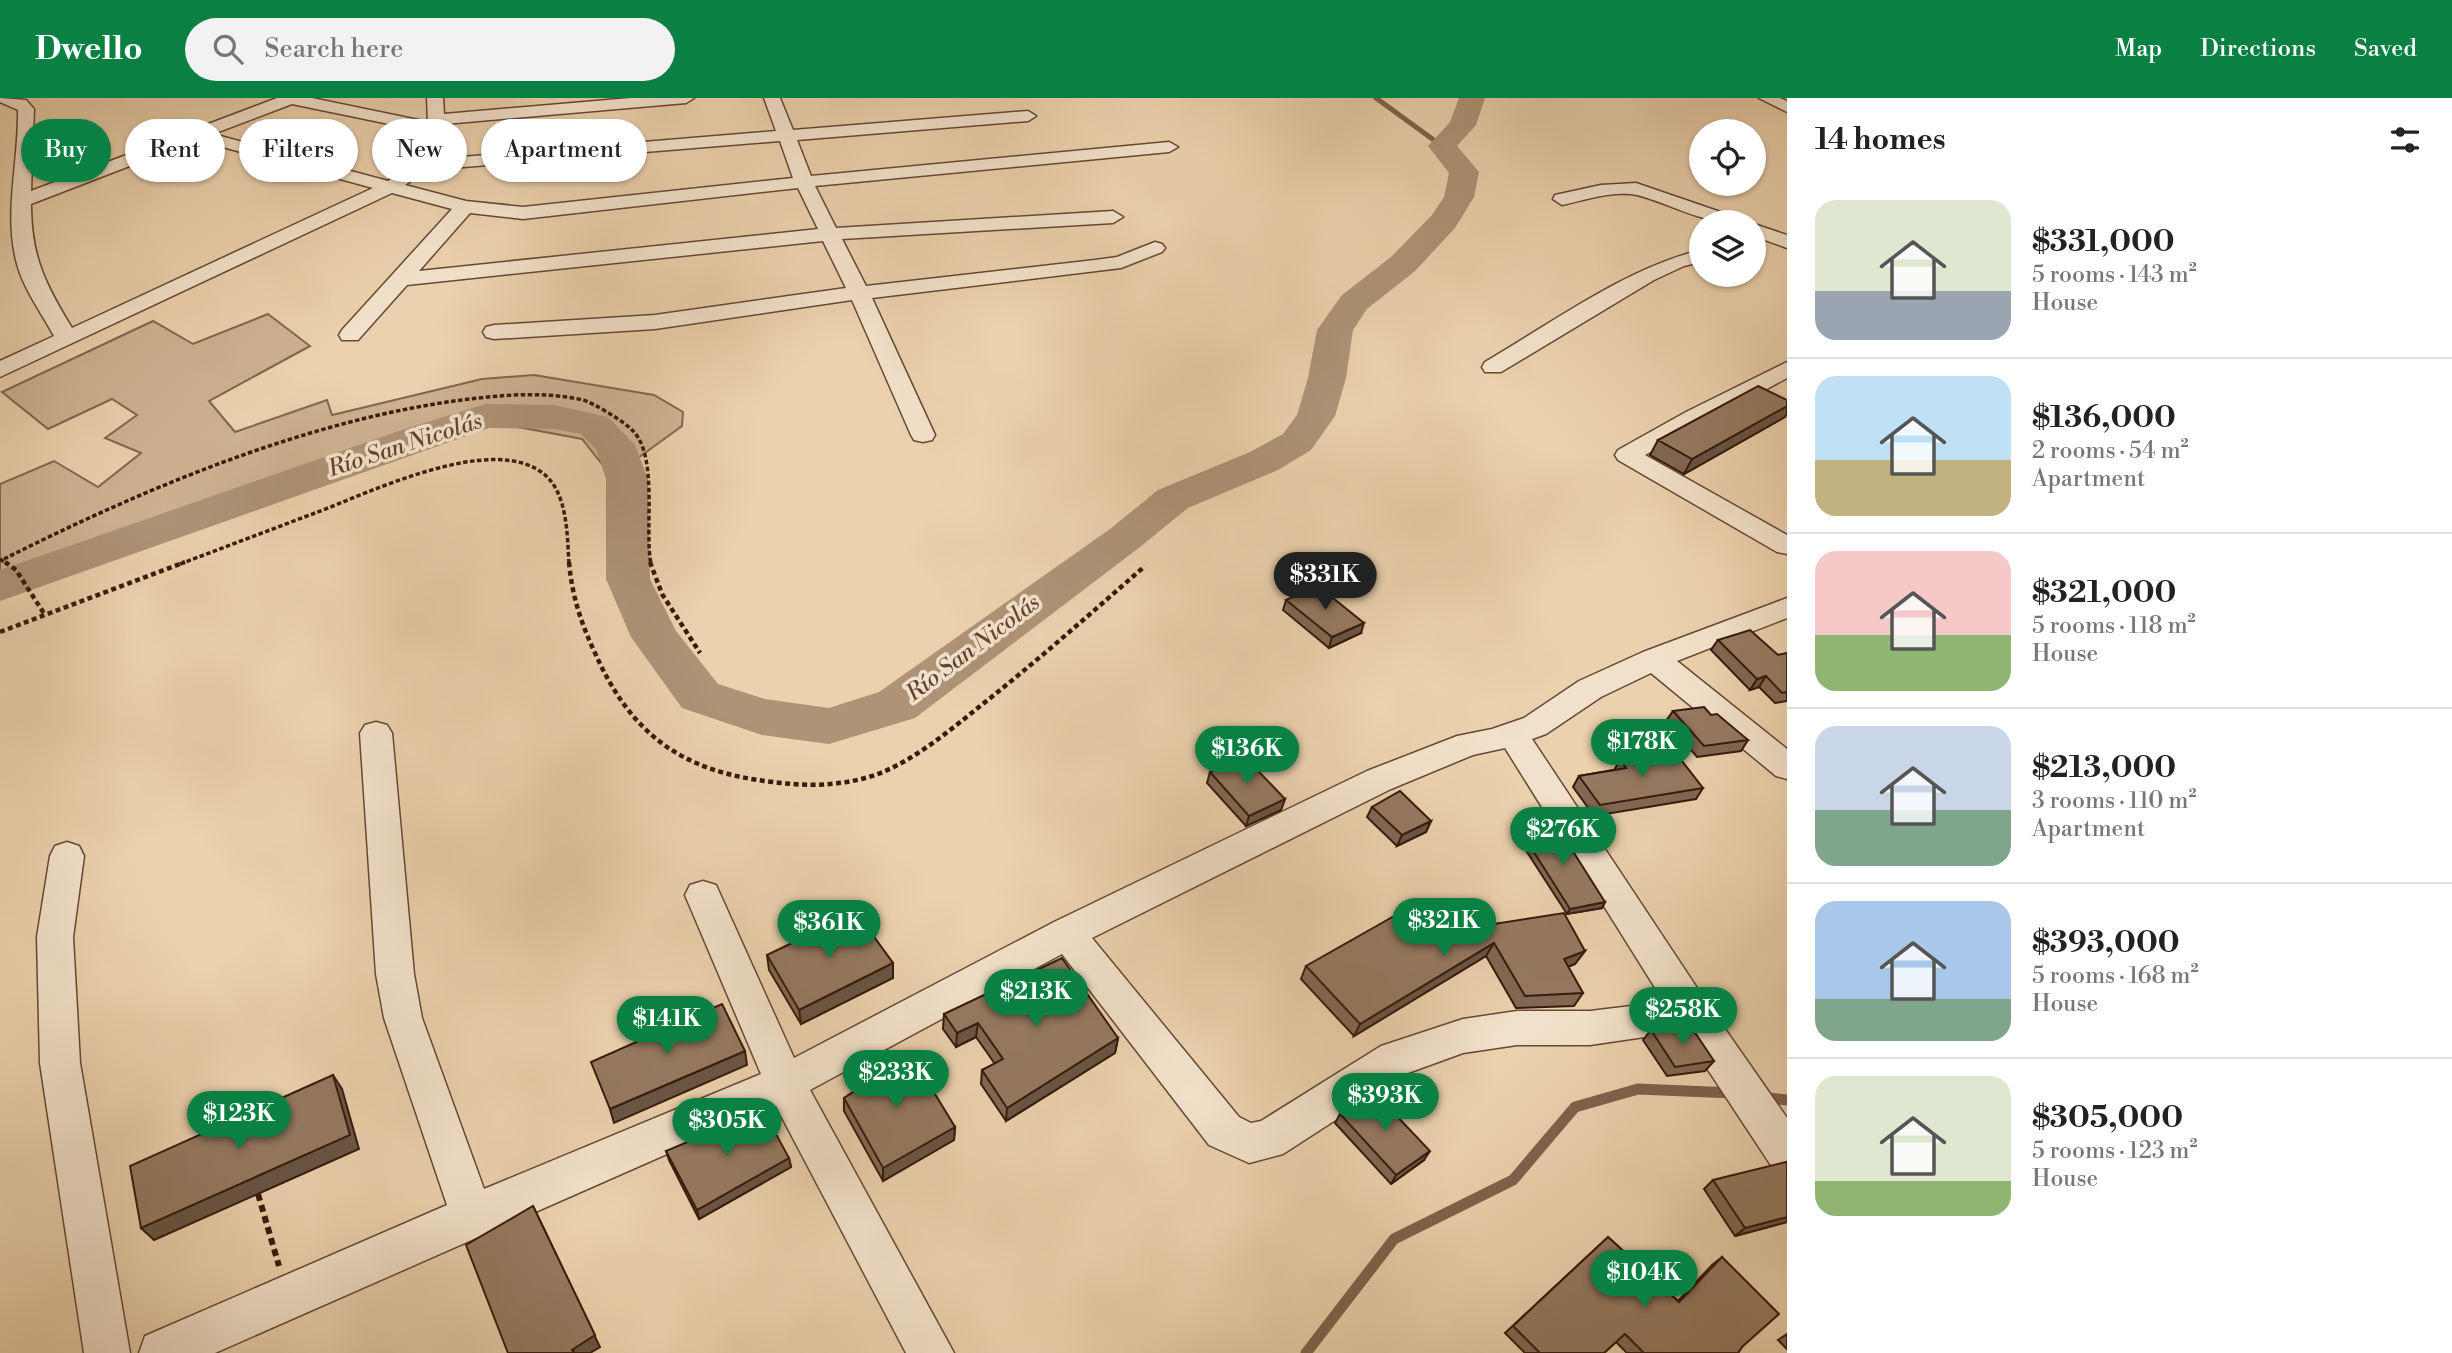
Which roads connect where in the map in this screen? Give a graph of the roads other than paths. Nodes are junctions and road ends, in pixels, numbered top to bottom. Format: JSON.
{"nodes":[{"id":1,"x":290,"y":98,"type":"edge"},
{"id":2,"x":435,"y":98,"type":"edge"},
{"id":3,"x":685,"y":98,"type":"edge"},
{"id":4,"x":772,"y":98,"type":"edge"},
{"id":5,"x":1767,"y":98,"type":"edge"},
{"id":6,"x":19,"y":100,"type":"edge"},
{"id":7,"x":1787,"y":107,"type":"edge"},
{"id":8,"x":0,"y":109,"type":"edge"},
{"id":9,"x":1028,"y":116,"type":"dead end"},
{"id":10,"x":404,"y":119,"type":"edge"},
{"id":11,"x":437,"y":119,"type":"edge"},
{"id":12,"x":467,"y":122,"type":"edge"},
{"id":13,"x":225,"y":124,"type":"edge"},
{"id":14,"x":786,"y":135,"type":"junction"},
{"id":15,"x":225,"y":142,"type":"edge"},
{"id":16,"x":1170,"y":147,"type":"dead end"},
{"id":17,"x":125,"y":162,"type":"edge"},
{"id":18,"x":467,"y":162,"type":"edge"},
{"id":19,"x":398,"y":182,"type":"edge"},
{"id":20,"x":804,"y":182,"type":"junction"},
{"id":21,"x":390,"y":187,"type":"junction"},
{"id":22,"x":1562,"y":199,"type":"dead end"},
{"id":23,"x":21,"y":201,"type":"junction"},
{"id":24,"x":466,"y":206,"type":"junction"},
{"id":25,"x":1696,"y":210,"type":"edge"},
{"id":26,"x":1113,"y":217,"type":"dead end"},
{"id":27,"x":830,"y":234,"type":"junction"},
{"id":28,"x":1766,"y":234,"type":"edge"},
{"id":29,"x":1787,"y":242,"type":"edge"},
{"id":30,"x":1155,"y":248,"type":"dead end"},
{"id":31,"x":1766,"y":253,"type":"edge"},
{"id":32,"x":1787,"y":254,"type":"edge"},
{"id":33,"x":1689,"y":259,"type":"edge"},
{"id":34,"x":401,"y":279,"type":"junction"},
{"id":35,"x":859,"y":293,"type":"junction"},
{"id":36,"x":494,"y":332,"type":"dead end"},
{"id":37,"x":350,"y":335,"type":"dead end"},
{"id":38,"x":66,"y":337,"type":"junction"},
{"id":39,"x":1493,"y":367,"type":"dead end"},
{"id":40,"x":1787,"y":369,"type":"edge"},
{"id":41,"x":0,"y":370,"type":"edge"},
{"id":42,"x":923,"y":435,"type":"dead end"},
{"id":43,"x":1787,"y":546,"type":"edge"},
{"id":44,"x":1787,"y":607,"type":"edge"},
{"id":45,"x":1654,"y":659,"type":"junction"},
{"id":46,"x":376,"y":733,"type":"dead end"},
{"id":47,"x":1513,"y":735,"type":"junction"},
{"id":48,"x":1787,"y":767,"type":"edge"},
{"id":49,"x":67,"y":856,"type":"dead end"},
{"id":50,"x":704,"y":895,"type":"dead end"},
{"id":51,"x":1067,"y":933,"type":"junction"},
{"id":52,"x":1695,"y":1018,"type":"junction"},
{"id":53,"x":785,"y":1083,"type":"junction"},
{"id":54,"x":1779,"y":1141,"type":"edge"},
{"id":55,"x":472,"y":1216,"type":"junction"},
{"id":56,"x":107,"y":1353,"type":"edge"},
{"id":57,"x":162,"y":1353,"type":"edge"},
{"id":58,"x":932,"y":1353,"type":"edge"}],
"edges":[{"from":1,"to":10,"type":"street"},
{"from":1,"to":13,"type":"street"},
{"from":2,"to":11,"type":"street"},
{"from":3,"to":12,"type":"street"},
{"from":4,"to":14,"type":"street"},
{"from":5,"to":7,"type":"street"},
{"from":6,"to":8,"type":"street"},
{"from":6,"to":23,"type":"street"},
{"from":9,"to":14,"type":"street"},
{"from":14,"to":18,"type":"street"},
{"from":14,"to":20,"type":"street"},
{"from":15,"to":21,"type":"street"},
{"from":16,"to":20,"type":"street"},
{"from":17,"to":23,"type":"street"},
{"from":19,"to":21,"type":"street"},
{"from":20,"to":24,"type":"street"},
{"from":20,"to":27,"type":"street"},
{"from":21,"to":24,"type":"street"},
{"from":21,"to":38,"type":"street"},
{"from":22,"to":25,"type":"street"},
{"from":23,"to":38,"type":"street"},
{"from":24,"to":34,"type":"street"},
{"from":26,"to":27,"type":"street"},
{"from":27,"to":34,"type":"street"},
{"from":27,"to":35,"type":"street"},
{"from":28,"to":29,"type":"street"},
{"from":30,"to":35,"type":"street"},
{"from":31,"to":32,"type":"street"},
{"from":33,"to":39,"type":"street"},
{"from":34,"to":37,"type":"street"},
{"from":35,"to":36,"type":"street"},
{"from":35,"to":42,"type":"street"},
{"from":38,"to":41,"type":"street"},
{"from":40,"to":43,"type":"street"},
{"from":44,"to":45,"type":"street"},
{"from":45,"to":47,"type":"street"},
{"from":45,"to":48,"type":"street"},
{"from":46,"to":55,"type":"street"},
{"from":47,"to":51,"type":"street"},
{"from":47,"to":52,"type":"street"},
{"from":49,"to":56,"type":"street"},
{"from":50,"to":53,"type":"street"},
{"from":51,"to":52,"type":"street"},
{"from":51,"to":53,"type":"street"},
{"from":52,"to":54,"type":"street"},
{"from":53,"to":55,"type":"street"},
{"from":53,"to":58,"type":"street"},
{"from":55,"to":57,"type":"street"}]}
